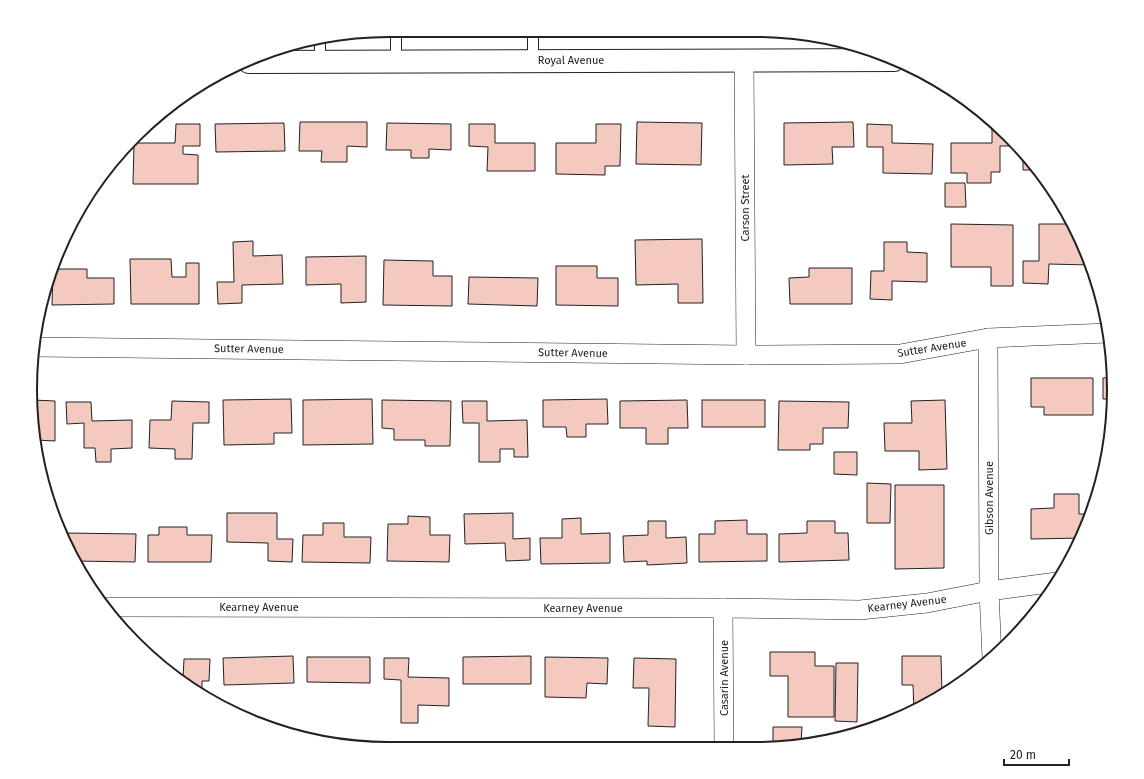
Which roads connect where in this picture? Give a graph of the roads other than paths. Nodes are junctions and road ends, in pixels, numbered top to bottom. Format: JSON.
{"nodes":[{"id":1,"x":396,"y":37,"type":"edge"},
{"id":2,"x":533,"y":37,"type":"edge"},
{"id":3,"x":320,"y":51,"type":"edge"},
{"id":4,"x":270,"y":58,"type":"edge"},
{"id":5,"x":396,"y":60,"type":"junction"},
{"id":6,"x":533,"y":60,"type":"junction"},
{"id":7,"x":744,"y":60,"type":"junction"},
{"id":8,"x":878,"y":60,"type":"edge"},
{"id":9,"x":1102,"y":333,"type":"edge"},
{"id":10,"x":988,"y":338,"type":"junction"},
{"id":11,"x":40,"y":347,"type":"edge"},
{"id":12,"x":746,"y":355,"type":"junction"},
{"id":13,"x":1049,"y":583,"type":"edge"},
{"id":14,"x":989,"y":591,"type":"junction"},
{"id":15,"x":112,"y":607,"type":"edge"},
{"id":16,"x":724,"y":608,"type":"junction"},
{"id":17,"x":992,"y":651,"type":"edge"},
{"id":18,"x":724,"y":742,"type":"edge"}],
"edges":[{"from":1,"to":5,"type":"lane"},
{"from":2,"to":6,"type":"lane"},
{"from":3,"to":4,"type":"main road","name":"Royal Avenue"},
{"from":3,"to":5,"type":"main road","name":"Royal Avenue"},
{"from":5,"to":6,"type":"main road","name":"Royal Avenue"},
{"from":6,"to":7,"type":"main road","name":"Royal Avenue"},
{"from":7,"to":8,"type":"main road","name":"Royal Avenue"},
{"from":7,"to":12,"type":"street","name":"Carson Street"},
{"from":9,"to":10,"type":"street","name":"Sutter Avenue"},
{"from":10,"to":12,"type":"street","name":"Sutter Avenue"},
{"from":10,"to":14,"type":"street","name":"Gibson Avenue"},
{"from":11,"to":12,"type":"street","name":"Sutter Avenue"},
{"from":13,"to":14,"type":"street","name":"Kearney Avenue"},
{"from":14,"to":16,"type":"street","name":"Kearney Avenue"},
{"from":14,"to":17,"type":"street","name":"Gibson Avenue"},
{"from":15,"to":16,"type":"street","name":"Kearney Avenue"},
{"from":16,"to":18,"type":"street","name":"Casarin Avenue"}]}
